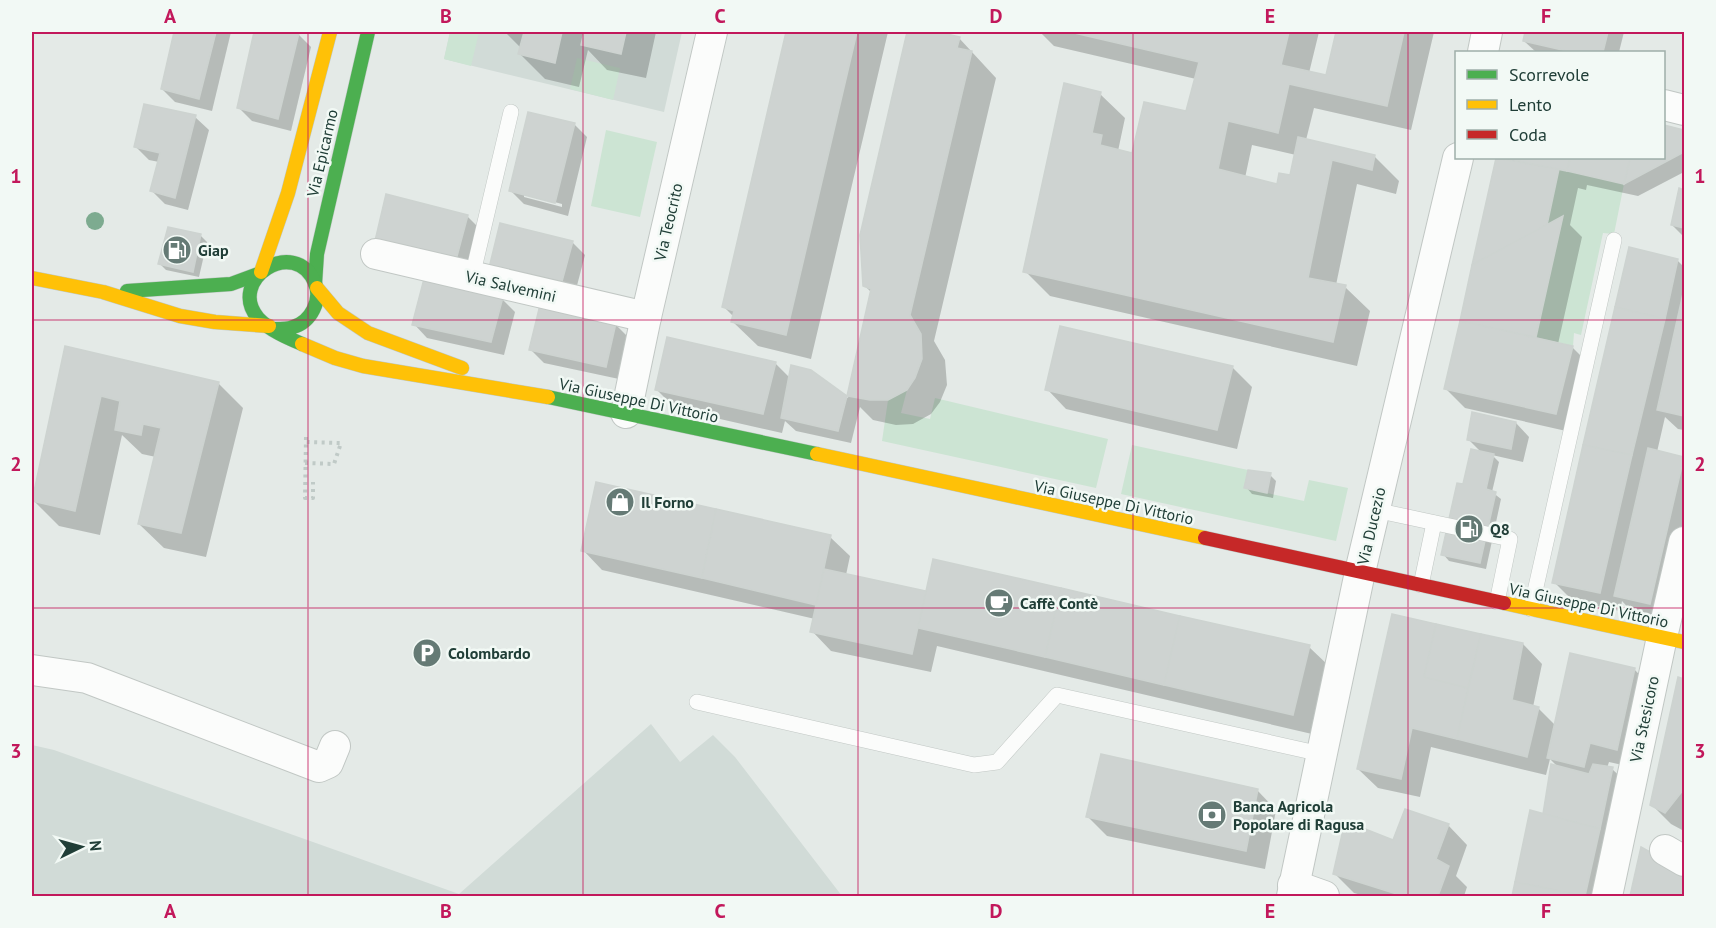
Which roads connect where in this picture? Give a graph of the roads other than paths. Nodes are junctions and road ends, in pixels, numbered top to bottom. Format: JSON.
{"nodes":[{"id":1,"x":330,"y":32,"type":"edge"},
{"id":2,"x":368,"y":32,"type":"edge"},
{"id":3,"x":711,"y":32,"type":"edge"},
{"id":4,"x":1487,"y":32,"type":"edge"},
{"id":5,"x":1483,"y":51,"type":"edge"},
{"id":6,"x":1665,"y":105,"type":"edge"},
{"id":7,"x":1684,"y":110,"type":"edge"},
{"id":8,"x":511,"y":112,"type":"dead end"},
{"id":9,"x":1458,"y":159,"type":"edge"},
{"id":10,"x":1614,"y":240,"type":"dead end"},
{"id":11,"x":376,"y":254,"type":"dead end"},
{"id":12,"x":259,"y":273,"type":"junction"},
{"id":13,"x":472,"y":277,"type":"junction"},
{"id":14,"x":32,"y":278,"type":"edge"},
{"id":15,"x":316,"y":286,"type":"junction"},
{"id":16,"x":103,"y":292,"type":"junction"},
{"id":17,"x":646,"y":317,"type":"junction"},
{"id":18,"x":272,"y":328,"type":"junction"},
{"id":19,"x":537,"y":395,"type":"junction"},
{"id":20,"x":626,"y":413,"type":"junction"},
{"id":21,"x":1375,"y":510,"type":"junction"},
{"id":22,"x":1434,"y":523,"type":"junction"},
{"id":23,"x":1684,"y":542,"type":"edge"},
{"id":24,"x":1360,"y":572,"type":"junction"},
{"id":25,"x":1420,"y":585,"type":"junction"},
{"id":26,"x":1497,"y":602,"type":"junction"},
{"id":27,"x":1531,"y":609,"type":"junction"},
{"id":28,"x":1673,"y":640,"type":"edge"},
{"id":29,"x":32,"y":670,"type":"edge"},
{"id":30,"x":697,"y":702,"type":"dead end"},
{"id":31,"x":335,"y":746,"type":"dead end"},
{"id":32,"x":1321,"y":754,"type":"junction"},
{"id":33,"x":1292,"y":891,"type":"edge"},
{"id":34,"x":1324,"y":897,"type":"edge"},
{"id":35,"x":1607,"y":897,"type":"edge"}],
"edges":[{"from":1,"to":12,"type":"main road","name":"Via Epicarmo"},
{"from":2,"to":15,"type":"main road","name":"Via Epicarmo"},
{"from":3,"to":17,"type":"street","name":"Via Teocrito"},
{"from":4,"to":5,"type":"street"},
{"from":6,"to":7,"type":"street"},
{"from":8,"to":13,"type":"lane"},
{"from":9,"to":21,"type":"street","name":"Via Ducezio"},
{"from":10,"to":27,"type":"lane"},
{"from":11,"to":13,"type":"street","name":"Via Salvemini"},
{"from":12,"to":15,"type":"main road"},
{"from":12,"to":16,"type":"main road"},
{"from":12,"to":18,"type":"main road"},
{"from":13,"to":17,"type":"street","name":"Via Salvemini"},
{"from":14,"to":16,"type":"main road"},
{"from":15,"to":18,"type":"main road"},
{"from":15,"to":19,"type":"main road"},
{"from":16,"to":18,"type":"main road"},
{"from":17,"to":20,"type":"street","name":"Via Teocrito"},
{"from":18,"to":19,"type":"main road"},
{"from":19,"to":20,"type":"main road","name":"Via Giuseppe Di Vittorio"},
{"from":20,"to":24,"type":"main road","name":"Via Giuseppe Di Vittorio"},
{"from":21,"to":22,"type":"lane"},
{"from":21,"to":24,"type":"street","name":"Via Ducezio"},
{"from":22,"to":25,"type":"lane"},
{"from":22,"to":26,"type":"lane"},
{"from":23,"to":28,"type":"street","name":"Via Stesicoro"},
{"from":24,"to":25,"type":"main road","name":"Via Giuseppe Di Vittorio"},
{"from":24,"to":32,"type":"street","name":"Via Ducezio"},
{"from":25,"to":26,"type":"main road","name":"Via Giuseppe Di Vittorio"},
{"from":26,"to":27,"type":"main road","name":"Via Giuseppe Di Vittorio"},
{"from":27,"to":28,"type":"main road","name":"Via Giuseppe Di Vittorio"},
{"from":28,"to":35,"type":"street","name":"Via Stesicoro"},
{"from":29,"to":31,"type":"street"},
{"from":30,"to":32,"type":"lane"},
{"from":32,"to":33,"type":"street","name":"Via Ducezio"},
{"from":33,"to":34,"type":"street"}]}
